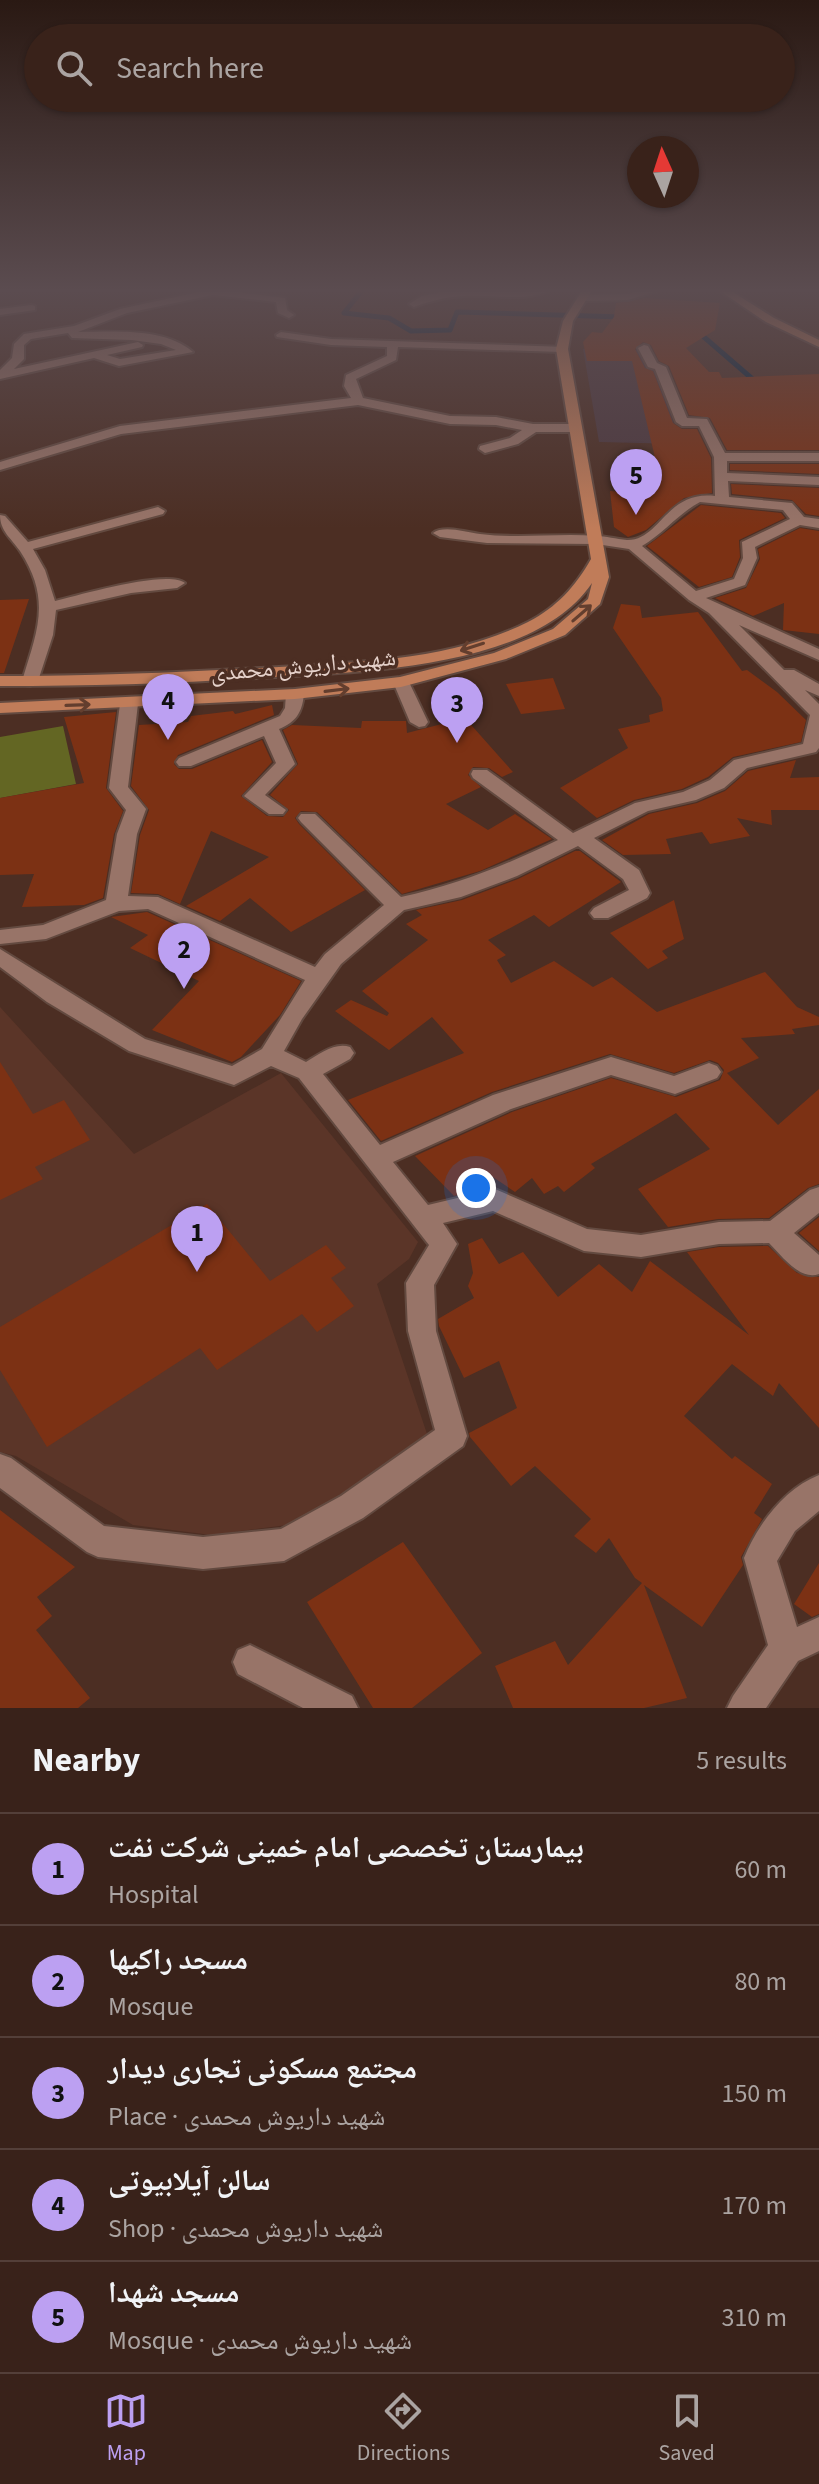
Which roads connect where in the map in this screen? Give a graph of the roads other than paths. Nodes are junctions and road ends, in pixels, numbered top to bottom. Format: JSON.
{"nodes":[{"id":1,"x":8,"y":369,"type":"edge"},
{"id":2,"x":31,"y":369,"type":"edge"},
{"id":3,"x":368,"y":369,"type":"edge"},
{"id":4,"x":565,"y":369,"type":"edge"},
{"id":5,"x":661,"y":369,"type":"edge"},
{"id":6,"x":358,"y":401,"type":"junction"},
{"id":7,"x":533,"y":428,"type":"junction"},
{"id":8,"x":575,"y":428,"type":"junction"},
{"id":9,"x":485,"y":449,"type":"dead end"},
{"id":10,"x":720,"y":457,"type":"junction"},
{"id":11,"x":819,"y":457,"type":"edge"},
{"id":12,"x":0,"y":466,"type":"edge"},
{"id":13,"x":720,"y":477,"type":"junction"},
{"id":14,"x":819,"y":481,"type":"edge"},
{"id":15,"x":722,"y":501,"type":"junction"},
{"id":16,"x":158,"y":511,"type":"dead end"},
{"id":17,"x":0,"y":519,"type":"edge"},
{"id":18,"x":799,"y":520,"type":"junction"},
{"id":19,"x":819,"y":523,"type":"edge"},
{"id":20,"x":440,"y":533,"type":"dead end"},
{"id":21,"x":633,"y":545,"type":"junction"},
{"id":22,"x":25,"y":547,"type":"junction"},
{"id":23,"x":598,"y":549,"type":"junction"},
{"id":24,"x":740,"y":582,"type":"junction"},
{"id":25,"x":177,"y":583,"type":"dead end"},
{"id":26,"x":757,"y":588,"type":"dead end"},
{"id":27,"x":694,"y":597,"type":"junction"},
{"id":28,"x":48,"y":607,"type":"junction"},
{"id":29,"x":715,"y":610,"type":"junction"},
{"id":30,"x":819,"y":655,"type":"edge"},
{"id":31,"x":761,"y":658,"type":"junction"},
{"id":32,"x":0,"y":681,"type":"edge"},
{"id":33,"x":30,"y":681,"type":"junction"},
{"id":34,"x":401,"y":682,"type":"junction"},
{"id":35,"x":819,"y":691,"type":"edge"},
{"id":36,"x":295,"y":694,"type":"junction"},
{"id":37,"x":129,"y":704,"type":"junction"},
{"id":38,"x":0,"y":708,"type":"edge"},
{"id":39,"x":419,"y":722,"type":"dead end"},
{"id":40,"x":269,"y":728,"type":"junction"},
{"id":41,"x":185,"y":762,"type":"dead end"},
{"id":42,"x":480,"y":774,"type":"dead end"},
{"id":43,"x":276,"y":810,"type":"dead end"},
{"id":44,"x":308,"y":818,"type":"dead end"},
{"id":45,"x":576,"y":840,"type":"junction"},
{"id":46,"x":116,"y":904,"type":"junction"},
{"id":47,"x":397,"y":905,"type":"junction"},
{"id":48,"x":601,"y":913,"type":"dead end"},
{"id":49,"x":0,"y":937,"type":"edge"},
{"id":50,"x":0,"y":956,"type":"edge"},
{"id":51,"x":320,"y":978,"type":"junction"},
{"id":52,"x":342,"y":1053,"type":"dead end"},
{"id":53,"x":270,"y":1055,"type":"junction"},
{"id":54,"x":307,"y":1072,"type":"junction"},
{"id":55,"x":709,"y":1072,"type":"dead end"},
{"id":56,"x":377,"y":1158,"type":"junction"},
{"id":57,"x":819,"y":1198,"type":"edge"},
{"id":58,"x":423,"y":1217,"type":"junction"},
{"id":59,"x":775,"y":1232,"type":"junction"},
{"id":60,"x":811,"y":1265,"type":"dead end"},
{"id":61,"x":0,"y":1469,"type":"edge"},
{"id":62,"x":819,"y":1490,"type":"edge"},
{"id":63,"x":819,"y":1634,"type":"edge"},
{"id":64,"x":786,"y":1649,"type":"junction"},
{"id":65,"x":250,"y":1662,"type":"dead end"},
{"id":66,"x":340,"y":1708,"type":"edge"},
{"id":67,"x":745,"y":1708,"type":"edge"}],
"edges":[{"from":1,"to":2,"type":"street"},
{"from":3,"to":6,"type":"street"},
{"from":4,"to":8,"type":"main road","name":"شهید داریوش محمدی"},
{"from":5,"to":10,"type":"street"},
{"from":6,"to":7,"type":"street"},
{"from":6,"to":12,"type":"street"},
{"from":7,"to":8,"type":"street"},
{"from":7,"to":9,"type":"street"},
{"from":8,"to":23,"type":"main road","name":"شهید داریوش محمدی"},
{"from":10,"to":11,"type":"street"},
{"from":10,"to":13,"type":"street"},
{"from":13,"to":14,"type":"street"},
{"from":13,"to":15,"type":"street"},
{"from":15,"to":18,"type":"street"},
{"from":15,"to":21,"type":"street"},
{"from":16,"to":22,"type":"street"},
{"from":17,"to":22,"type":"street"},
{"from":18,"to":19,"type":"street"},
{"from":18,"to":24,"type":"street"},
{"from":20,"to":23,"type":"street"},
{"from":21,"to":23,"type":"street"},
{"from":21,"to":27,"type":"street"},
{"from":22,"to":28,"type":"street"},
{"from":23,"to":33,"type":"main road","name":"شهید داریوش محمدی","one_way":true},
{"from":34,"to":23,"type":"main road","name":"شهید داریوش محمدی","one_way":true},
{"from":24,"to":26,"type":"street"},
{"from":24,"to":27,"type":"street"},
{"from":25,"to":28,"type":"street"},
{"from":27,"to":29,"type":"street"},
{"from":28,"to":33,"type":"street"},
{"from":29,"to":30,"type":"street"},
{"from":29,"to":31,"type":"street"},
{"from":31,"to":35,"type":"street"},
{"from":31,"to":45,"type":"street"},
{"from":32,"to":33,"type":"main road","name":"شهید داریوش محمدی"},
{"from":36,"to":34,"type":"main road","name":"شهید داریوش محمدی","one_way":true},
{"from":34,"to":39,"type":"street"},
{"from":36,"to":37,"type":"main road","name":"شهید داریوش محمدی"},
{"from":36,"to":40,"type":"street"},
{"from":38,"to":37,"type":"main road","name":"شهید داریوش محمدی","one_way":true},
{"from":37,"to":46,"type":"street"},
{"from":40,"to":41,"type":"street"},
{"from":40,"to":43,"type":"street"},
{"from":42,"to":45,"type":"street"},
{"from":44,"to":47,"type":"street"},
{"from":45,"to":47,"type":"street"},
{"from":45,"to":48,"type":"street"},
{"from":46,"to":49,"type":"street"},
{"from":46,"to":51,"type":"street"},
{"from":47,"to":51,"type":"street"},
{"from":50,"to":53,"type":"street"},
{"from":51,"to":53,"type":"street"},
{"from":52,"to":54,"type":"street"},
{"from":53,"to":54,"type":"street"},
{"from":54,"to":56,"type":"street"},
{"from":55,"to":56,"type":"street"},
{"from":56,"to":58,"type":"street"},
{"from":57,"to":59,"type":"street"},
{"from":58,"to":59,"type":"street"},
{"from":58,"to":61,"type":"street"},
{"from":59,"to":60,"type":"street"},
{"from":62,"to":64,"type":"street"},
{"from":63,"to":64,"type":"street"},
{"from":64,"to":67,"type":"street"},
{"from":65,"to":66,"type":"street"}]}
